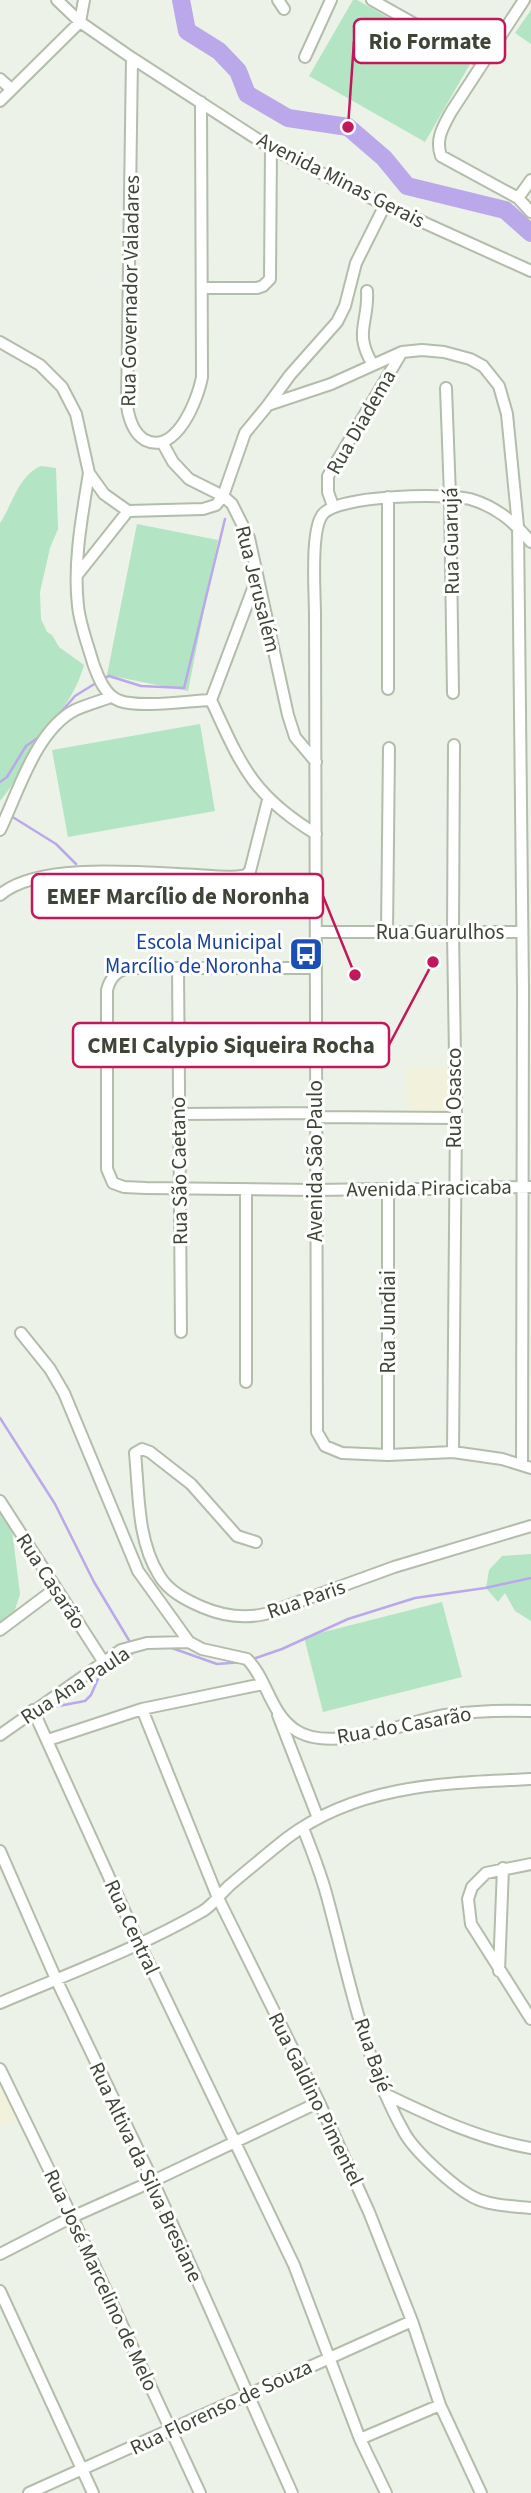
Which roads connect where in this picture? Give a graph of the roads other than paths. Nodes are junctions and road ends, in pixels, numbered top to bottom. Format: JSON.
{"nodes":[{"id":1,"x":57,"y":0,"type":"edge"},
{"id":2,"x":84,"y":0,"type":"edge"},
{"id":3,"x":331,"y":0,"type":"edge"},
{"id":4,"x":372,"y":0,"type":"edge"},
{"id":5,"x":524,"y":0,"type":"edge"},
{"id":6,"x":80,"y":22,"type":"junction"},
{"id":7,"x":305,"y":57,"type":"dead end"},
{"id":8,"x":132,"y":58,"type":"junction"},
{"id":9,"x":482,"y":62,"type":"junction"},
{"id":10,"x":0,"y":79,"type":"edge"},
{"id":11,"x":11,"y":89,"type":"junction"},
{"id":12,"x":0,"y":102,"type":"edge"},
{"id":13,"x":201,"y":102,"type":"junction"},
{"id":14,"x":271,"y":148,"type":"junction"},
{"id":15,"x":531,"y":180,"type":"edge"},
{"id":16,"x":518,"y":198,"type":"junction"},
{"id":17,"x":385,"y":205,"type":"junction"},
{"id":18,"x":531,"y":212,"type":"edge"},
{"id":19,"x":531,"y":271,"type":"edge"},
{"id":20,"x":202,"y":288,"type":"junction"},
{"id":21,"x":367,"y":291,"type":"dead end"},
{"id":22,"x":0,"y":342,"type":"edge"},
{"id":23,"x":402,"y":352,"type":"junction"},
{"id":24,"x":373,"y":365,"type":"junction"},
{"id":25,"x":446,"y":388,"type":"dead end"},
{"id":26,"x":268,"y":405,"type":"junction"},
{"id":27,"x":162,"y":442,"type":"junction"},
{"id":28,"x":89,"y":474,"type":"junction"},
{"id":29,"x":223,"y":496,"type":"junction"},
{"id":30,"x":450,"y":496,"type":"junction"},
{"id":31,"x":388,"y":497,"type":"junction"},
{"id":32,"x":333,"y":506,"type":"junction"},
{"id":33,"x":128,"y":511,"type":"junction"},
{"id":34,"x":518,"y":526,"type":"junction"},
{"id":35,"x":531,"y":542,"type":"edge"},
{"id":36,"x":78,"y":574,"type":"junction"},
{"id":37,"x":257,"y":576,"type":"junction"},
{"id":38,"x":387,"y":689,"type":"dead end"},
{"id":39,"x":453,"y":693,"type":"dead end"},
{"id":40,"x":111,"y":697,"type":"junction"},
{"id":41,"x":211,"y":699,"type":"junction"},
{"id":42,"x":454,"y":745,"type":"dead end"},
{"id":43,"x":389,"y":748,"type":"dead end"},
{"id":44,"x":316,"y":762,"type":"junction"},
{"id":45,"x":268,"y":800,"type":"junction"},
{"id":46,"x":526,"y":819,"type":"edge"},
{"id":47,"x":0,"y":830,"type":"edge"},
{"id":48,"x":316,"y":834,"type":"junction"},
{"id":49,"x":0,"y":895,"type":"edge"},
{"id":50,"x":316,"y":932,"type":"junction"},
{"id":51,"x":522,"y":932,"type":"junction"},
{"id":52,"x":387,"y":933,"type":"junction"},
{"id":53,"x":453,"y":933,"type":"junction"},
{"id":54,"x":178,"y":968,"type":"junction"},
{"id":55,"x":316,"y":968,"type":"junction"},
{"id":56,"x":527,"y":990,"type":"edge"},
{"id":57,"x":316,"y":1039,"type":"junction"},
{"id":58,"x":177,"y":1043,"type":"junction"},
{"id":59,"x":179,"y":1114,"type":"junction"},
{"id":60,"x":316,"y":1115,"type":"junction"},
{"id":61,"x":456,"y":1118,"type":"junction"},
{"id":62,"x":527,"y":1187,"type":"edge"},
{"id":63,"x":454,"y":1188,"type":"junction"},
{"id":64,"x":180,"y":1189,"type":"junction"},
{"id":65,"x":246,"y":1189,"type":"junction"},
{"id":66,"x":388,"y":1189,"type":"junction"},
{"id":67,"x":315,"y":1190,"type":"junction"},
{"id":68,"x":181,"y":1332,"type":"dead end"},
{"id":69,"x":21,"y":1333,"type":"dead end"},
{"id":70,"x":246,"y":1382,"type":"dead end"},
{"id":71,"x":453,"y":1452,"type":"junction"},
{"id":72,"x":388,"y":1455,"type":"junction"},
{"id":73,"x":526,"y":1466,"type":"edge"},
{"id":74,"x":0,"y":1501,"type":"edge"},
{"id":75,"x":531,"y":1526,"type":"edge"},
{"id":76,"x":256,"y":1542,"type":"dead end"},
{"id":77,"x":56,"y":1588,"type":"junction"},
{"id":78,"x":0,"y":1630,"type":"edge"},
{"id":79,"x":189,"y":1643,"type":"junction"},
{"id":80,"x":103,"y":1661,"type":"junction"},
{"id":81,"x":263,"y":1684,"type":"junction"},
{"id":82,"x":142,"y":1709,"type":"junction"},
{"id":83,"x":33,"y":1710,"type":"junction"},
{"id":84,"x":531,"y":1711,"type":"edge"},
{"id":85,"x":277,"y":1713,"type":"junction"},
{"id":86,"x":0,"y":1735,"type":"edge"},
{"id":87,"x":48,"y":1740,"type":"junction"},
{"id":88,"x":531,"y":1779,"type":"edge"},
{"id":89,"x":318,"y":1818,"type":"junction"},
{"id":90,"x":303,"y":1828,"type":"junction"},
{"id":91,"x":0,"y":1851,"type":"edge"},
{"id":92,"x":531,"y":1864,"type":"edge"},
{"id":93,"x":503,"y":1868,"type":"junction"},
{"id":94,"x":218,"y":1898,"type":"junction"},
{"id":95,"x":139,"y":1943,"type":"junction"},
{"id":96,"x":499,"y":1971,"type":"junction"},
{"id":97,"x":56,"y":1979,"type":"junction"},
{"id":98,"x":0,"y":2003,"type":"edge"},
{"id":99,"x":531,"y":2019,"type":"edge"},
{"id":100,"x":0,"y":2069,"type":"edge"},
{"id":101,"x":385,"y":2094,"type":"junction"},
{"id":102,"x":318,"y":2102,"type":"junction"},
{"id":103,"x":234,"y":2141,"type":"junction"},
{"id":104,"x":531,"y":2148,"type":"edge"},
{"id":105,"x":153,"y":2181,"type":"junction"},
{"id":106,"x":531,"y":2208,"type":"edge"},
{"id":107,"x":72,"y":2217,"type":"junction"},
{"id":108,"x":0,"y":2255,"type":"edge"},
{"id":109,"x":0,"y":2291,"type":"edge"},
{"id":110,"x":412,"y":2321,"type":"junction"},
{"id":111,"x":329,"y":2358,"type":"junction"},
{"id":112,"x":247,"y":2393,"type":"junction"},
{"id":113,"x":440,"y":2405,"type":"junction"},
{"id":114,"x":171,"y":2430,"type":"junction"},
{"id":115,"x":360,"y":2439,"type":"junction"},
{"id":116,"x":82,"y":2470,"type":"junction"},
{"id":117,"x":29,"y":2493,"type":"edge"},
{"id":118,"x":93,"y":2493,"type":"edge"},
{"id":119,"x":200,"y":2493,"type":"edge"},
{"id":120,"x":292,"y":2493,"type":"edge"},
{"id":121,"x":386,"y":2493,"type":"edge"},
{"id":122,"x":481,"y":2493,"type":"edge"}],
"edges":[{"from":1,"to":6,"type":"street","name":"Avenida Minas Gerais"},
{"from":2,"to":6,"type":"street"},
{"from":3,"to":7,"type":"street"},
{"from":4,"to":9,"type":"street"},
{"from":5,"to":9,"type":"street"},
{"from":6,"to":8,"type":"street","name":"Avenida Minas Gerais"},
{"from":6,"to":11,"type":"street"},
{"from":8,"to":13,"type":"street","name":"Avenida Minas Gerais"},
{"from":8,"to":27,"type":"street","name":"Rua Governador Valadares"},
{"from":9,"to":16,"type":"street"},
{"from":10,"to":11,"type":"street"},
{"from":11,"to":12,"type":"street"},
{"from":13,"to":14,"type":"street","name":"Avenida Minas Gerais"},
{"from":13,"to":20,"type":"street"},
{"from":14,"to":17,"type":"street","name":"Avenida Minas Gerais"},
{"from":14,"to":20,"type":"street"},
{"from":15,"to":16,"type":"street"},
{"from":16,"to":18,"type":"street"},
{"from":17,"to":19,"type":"street","name":"Avenida Minas Gerais"},
{"from":17,"to":26,"type":"street"},
{"from":20,"to":27,"type":"street"},
{"from":21,"to":24,"type":"street"},
{"from":22,"to":28,"type":"street"},
{"from":23,"to":24,"type":"street"},
{"from":23,"to":32,"type":"street","name":"Rua Diadema"},
{"from":23,"to":34,"type":"street","name":"Rua Diadema"},
{"from":24,"to":26,"type":"street"},
{"from":25,"to":30,"type":"street","name":"Rua Guarujá"},
{"from":26,"to":29,"type":"street"},
{"from":27,"to":29,"type":"street","name":"Rua Jerusalém"},
{"from":28,"to":33,"type":"street"},
{"from":28,"to":36,"type":"street"},
{"from":29,"to":33,"type":"street"},
{"from":29,"to":37,"type":"street","name":"Rua Jerusalém"},
{"from":30,"to":31,"type":"street"},
{"from":30,"to":34,"type":"street"},
{"from":30,"to":39,"type":"street","name":"Rua Guarujá"},
{"from":31,"to":32,"type":"street"},
{"from":31,"to":38,"type":"street"},
{"from":32,"to":44,"type":"street","name":"Avenida São Paulo"},
{"from":33,"to":36,"type":"street"},
{"from":34,"to":35,"type":"street"},
{"from":34,"to":46,"type":"street","name":"Rua Diadema"},
{"from":36,"to":40,"type":"street"},
{"from":37,"to":41,"type":"street"},
{"from":37,"to":44,"type":"street","name":"Rua Jerusalém"},
{"from":40,"to":41,"type":"street"},
{"from":40,"to":47,"type":"street"},
{"from":41,"to":45,"type":"street"},
{"from":42,"to":53,"type":"street","name":"Rua Osasco"},
{"from":43,"to":52,"type":"street"},
{"from":44,"to":48,"type":"street","name":"Avenida São Paulo"},
{"from":45,"to":48,"type":"street"},
{"from":45,"to":49,"type":"street"},
{"from":46,"to":51,"type":"street","name":"Rua Diadema"},
{"from":48,"to":50,"type":"street","name":"Avenida São Paulo"},
{"from":50,"to":52,"type":"street","name":"Rua Guarulhos"},
{"from":50,"to":55,"type":"street","name":"Avenida São Paulo"},
{"from":51,"to":53,"type":"street","name":"Rua Guarulhos"},
{"from":51,"to":56,"type":"street","name":"Rua Diadema"},
{"from":52,"to":53,"type":"street","name":"Rua Guarulhos"},
{"from":53,"to":61,"type":"street","name":"Rua Osasco"},
{"from":54,"to":55,"type":"street","name":"Avenida Piracicaba"},
{"from":54,"to":58,"type":"street","name":"Rua São Caetano"},
{"from":54,"to":64,"type":"street","name":"Avenida Piracicaba"},
{"from":55,"to":57,"type":"street","name":"Avenida São Paulo"},
{"from":56,"to":62,"type":"street","name":"Rua Diadema"},
{"from":57,"to":58,"type":"street"},
{"from":57,"to":60,"type":"street","name":"Avenida São Paulo"},
{"from":58,"to":59,"type":"street","name":"Rua São Caetano"},
{"from":59,"to":60,"type":"street"},
{"from":59,"to":64,"type":"street","name":"Rua São Caetano"},
{"from":60,"to":61,"type":"street"},
{"from":60,"to":67,"type":"street","name":"Avenida São Paulo"},
{"from":61,"to":63,"type":"street","name":"Rua Osasco"},
{"from":62,"to":63,"type":"street","name":"Avenida Piracicaba"},
{"from":62,"to":73,"type":"street","name":"Rua Diadema"},
{"from":63,"to":66,"type":"street","name":"Avenida Piracicaba"},
{"from":63,"to":71,"type":"street","name":"Rua Osasco"},
{"from":64,"to":65,"type":"street","name":"Avenida Piracicaba"},
{"from":64,"to":68,"type":"street","name":"Rua São Caetano"},
{"from":65,"to":67,"type":"street","name":"Avenida Piracicaba"},
{"from":65,"to":70,"type":"street"},
{"from":66,"to":67,"type":"street","name":"Avenida Piracicaba"},
{"from":66,"to":72,"type":"street","name":"Rua Jundiai"},
{"from":67,"to":72,"type":"street","name":"Avenida São Paulo"},
{"from":69,"to":79,"type":"street"},
{"from":71,"to":72,"type":"street","name":"Avenida São Paulo"},
{"from":71,"to":73,"type":"street","name":"Avenida São Paulo"},
{"from":74,"to":77,"type":"street","name":"Rua Casarão"},
{"from":75,"to":76,"type":"street","name":"Rua Paris"},
{"from":77,"to":78,"type":"street"},
{"from":77,"to":80,"type":"street","name":"Rua Casarão"},
{"from":79,"to":80,"type":"street","name":"Rua Ana Paula"},
{"from":79,"to":81,"type":"street","name":"Rua Ana Paula"},
{"from":80,"to":83,"type":"street","name":"Rua Ana Paula"},
{"from":81,"to":82,"type":"street"},
{"from":81,"to":85,"type":"street","name":"Rua do Casarão"},
{"from":82,"to":87,"type":"street"},
{"from":82,"to":94,"type":"street","name":"Rua Galdino Pimentel"},
{"from":83,"to":86,"type":"street","name":"Rua Ana Paula"},
{"from":83,"to":87,"type":"street","name":"Rua Central"},
{"from":84,"to":85,"type":"street","name":"Rua do Casarão"},
{"from":85,"to":89,"type":"street"},
{"from":87,"to":95,"type":"street","name":"Rua Central"},
{"from":88,"to":89,"type":"street"},
{"from":89,"to":90,"type":"street"},
{"from":90,"to":94,"type":"street"},
{"from":90,"to":101,"type":"street","name":"Rua Bajé"},
{"from":91,"to":97,"type":"street","name":"Rua Altiva da Silva Bresiane"},
{"from":92,"to":93,"type":"street"},
{"from":93,"to":96,"type":"street"},
{"from":93,"to":96,"type":"street"},
{"from":94,"to":95,"type":"street"},
{"from":94,"to":102,"type":"street","name":"Rua Galdino Pimentel"},
{"from":95,"to":97,"type":"street"},
{"from":95,"to":103,"type":"street","name":"Rua Central"},
{"from":96,"to":99,"type":"street"},
{"from":97,"to":98,"type":"street"},
{"from":97,"to":105,"type":"street","name":"Rua Altiva da Silva Bresiane"},
{"from":100,"to":107,"type":"street","name":"Rua José Marcelino de Melo"},
{"from":101,"to":104,"type":"street"},
{"from":101,"to":106,"type":"street","name":"Rua Bajé"},
{"from":102,"to":103,"type":"street"},
{"from":102,"to":110,"type":"street","name":"Rua Galdino Pimentel"},
{"from":103,"to":105,"type":"street"},
{"from":103,"to":111,"type":"street","name":"Rua Central"},
{"from":105,"to":107,"type":"street"},
{"from":105,"to":112,"type":"street","name":"Rua Altiva da Silva Bresiane"},
{"from":107,"to":108,"type":"street"},
{"from":107,"to":114,"type":"street","name":"Rua José Marcelino de Melo"},
{"from":109,"to":116,"type":"street"},
{"from":110,"to":111,"type":"street","name":"Rua Florenso de Souza"},
{"from":110,"to":113,"type":"street","name":"Rua Galdino Pimentel"},
{"from":111,"to":112,"type":"street","name":"Rua Florenso de Souza"},
{"from":111,"to":115,"type":"street","name":"Rua Central"},
{"from":112,"to":114,"type":"street","name":"Rua Florenso de Souza"},
{"from":112,"to":120,"type":"street","name":"Rua Altiva da Silva Bresiane"},
{"from":113,"to":115,"type":"street"},
{"from":113,"to":122,"type":"street","name":"Rua Galdino Pimentel"},
{"from":114,"to":116,"type":"street","name":"Rua Florenso de Souza"},
{"from":114,"to":119,"type":"street","name":"Rua José Marcelino de Melo"},
{"from":115,"to":121,"type":"street","name":"Rua Central"},
{"from":116,"to":117,"type":"street","name":"Rua Florenso de Souza"},
{"from":116,"to":118,"type":"street"}]}
